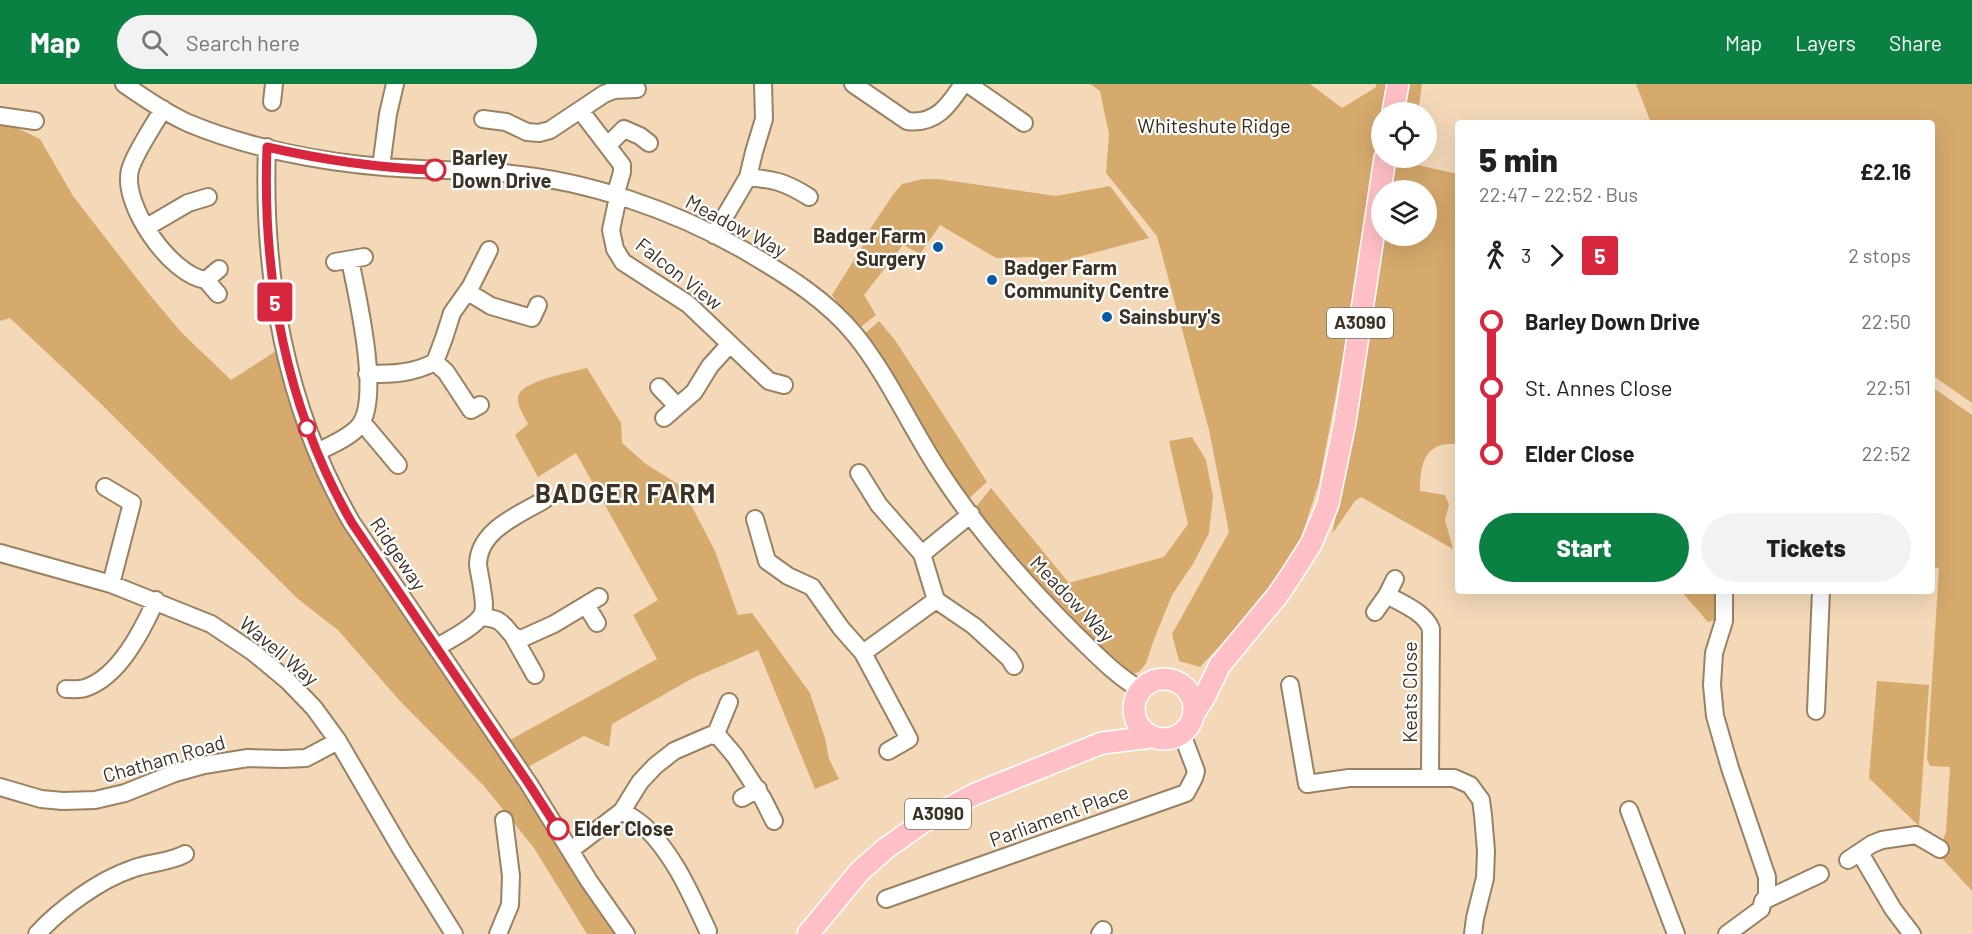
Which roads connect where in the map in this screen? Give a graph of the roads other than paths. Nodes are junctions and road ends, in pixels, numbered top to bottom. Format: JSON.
{"nodes":[{"id":1,"x":124,"y":84,"type":"edge"},
{"id":2,"x":274,"y":84,"type":"edge"},
{"id":3,"x":395,"y":84,"type":"edge"},
{"id":4,"x":763,"y":84,"type":"edge"},
{"id":5,"x":854,"y":84,"type":"edge"},
{"id":6,"x":963,"y":84,"type":"edge"},
{"id":7,"x":968,"y":84,"type":"edge"},
{"id":8,"x":1398,"y":84,"type":"edge"},
{"id":9,"x":637,"y":89,"type":"dead end"},
{"id":10,"x":272,"y":102,"type":"dead end"},
{"id":11,"x":1395,"y":102,"type":"edge"},
{"id":12,"x":163,"y":109,"type":"junction"},
{"id":13,"x":580,"y":110,"type":"junction"},
{"id":14,"x":0,"y":116,"type":"edge"},
{"id":15,"x":483,"y":118,"type":"dead end"},
{"id":16,"x":35,"y":121,"type":"dead end"},
{"id":17,"x":1024,"y":123,"type":"dead end"},
{"id":18,"x":649,"y":142,"type":"dead end"},
{"id":19,"x":608,"y":145,"type":"junction"},
{"id":20,"x":267,"y":147,"type":"junction"},
{"id":21,"x":381,"y":167,"type":"junction"},
{"id":22,"x":1384,"y":168,"type":"edge"},
{"id":23,"x":748,"y":177,"type":"junction"},
{"id":24,"x":616,"y":196,"type":"junction"},
{"id":25,"x":208,"y":197,"type":"dead end"},
{"id":26,"x":809,"y":197,"type":"dead end"},
{"id":27,"x":147,"y":227,"type":"junction"},
{"id":28,"x":714,"y":235,"type":"junction"},
{"id":29,"x":349,"y":260,"type":"dead end"},
{"id":30,"x":489,"y":262,"type":"dead end"},
{"id":31,"x":468,"y":292,"type":"junction"},
{"id":32,"x":218,"y":294,"type":"dead end"},
{"id":33,"x":538,"y":305,"type":"dead end"},
{"id":34,"x":729,"y":345,"type":"junction"},
{"id":35,"x":435,"y":362,"type":"junction"},
{"id":36,"x":368,"y":374,"type":"junction"},
{"id":37,"x":784,"y":385,"type":"dead end"},
{"id":38,"x":659,"y":387,"type":"dead end"},
{"id":39,"x":480,"y":405,"type":"dead end"},
{"id":40,"x":677,"y":406,"type":"junction"},
{"id":41,"x":664,"y":418,"type":"dead end"},
{"id":42,"x":360,"y":426,"type":"junction"},
{"id":43,"x":317,"y":452,"type":"junction"},
{"id":44,"x":398,"y":465,"type":"dead end"},
{"id":45,"x":859,"y":473,"type":"dead end"},
{"id":46,"x":105,"y":487,"type":"dead end"},
{"id":47,"x":544,"y":500,"type":"dead end"},
{"id":48,"x":971,"y":514,"type":"junction"},
{"id":49,"x":755,"y":519,"type":"dead end"},
{"id":50,"x":0,"y":553,"type":"edge"},
{"id":51,"x":922,"y":554,"type":"junction"},
{"id":52,"x":1395,"y":579,"type":"dead end"},
{"id":53,"x":111,"y":584,"type":"junction"},
{"id":54,"x":1724,"y":594,"type":"edge"},
{"id":55,"x":1821,"y":594,"type":"edge"},
{"id":56,"x":1387,"y":595,"type":"junction"},
{"id":57,"x":156,"y":600,"type":"junction"},
{"id":58,"x":936,"y":600,"type":"junction"},
{"id":59,"x":1375,"y":612,"type":"dead end"},
{"id":60,"x":482,"y":616,"type":"junction"},
{"id":61,"x":597,"y":623,"type":"dead end"},
{"id":62,"x":513,"y":636,"type":"junction"},
{"id":63,"x":436,"y":647,"type":"junction"},
{"id":64,"x":863,"y":653,"type":"junction"},
{"id":65,"x":1220,"y":665,"type":"junction"},
{"id":66,"x":1014,"y":666,"type":"dead end"},
{"id":67,"x":535,"y":675,"type":"dead end"},
{"id":68,"x":1172,"y":679,"type":"junction"},
{"id":69,"x":1290,"y":685,"type":"dead end"},
{"id":70,"x":66,"y":689,"type":"dead end"},
{"id":71,"x":1141,"y":690,"type":"junction"},
{"id":72,"x":729,"y":702,"type":"dead end"},
{"id":73,"x":1816,"y":711,"type":"dead end"},
{"id":74,"x":1195,"y":712,"type":"junction"},
{"id":75,"x":1136,"y":719,"type":"junction"},
{"id":76,"x":1182,"y":734,"type":"junction"},
{"id":77,"x":715,"y":736,"type":"junction"},
{"id":78,"x":1152,"y":737,"type":"junction"},
{"id":79,"x":338,"y":741,"type":"junction"},
{"id":80,"x":1102,"y":743,"type":"junction"},
{"id":81,"x":888,"y":751,"type":"dead end"},
{"id":82,"x":1430,"y":777,"type":"junction"},
{"id":83,"x":0,"y":787,"type":"edge"},
{"id":84,"x":758,"y":789,"type":"junction"},
{"id":85,"x":742,"y":798,"type":"dead end"},
{"id":86,"x":1629,"y":810,"type":"dead end"},
{"id":87,"x":622,"y":811,"type":"junction"},
{"id":88,"x":504,"y":820,"type":"dead end"},
{"id":89,"x":774,"y":821,"type":"dead end"},
{"id":90,"x":1940,"y":849,"type":"dead end"},
{"id":91,"x":571,"y":850,"type":"junction"},
{"id":92,"x":185,"y":854,"type":"dead end"},
{"id":93,"x":1821,"y":874,"type":"dead end"},
{"id":94,"x":886,"y":899,"type":"dead end"},
{"id":95,"x":1763,"y":901,"type":"junction"},
{"id":96,"x":708,"y":931,"type":"dead end"},
{"id":97,"x":37,"y":934,"type":"edge"},
{"id":98,"x":454,"y":934,"type":"edge"},
{"id":99,"x":498,"y":934,"type":"edge"},
{"id":100,"x":626,"y":934,"type":"edge"},
{"id":101,"x":808,"y":934,"type":"edge"},
{"id":102,"x":1473,"y":934,"type":"edge"},
{"id":103,"x":1676,"y":934,"type":"edge"},
{"id":104,"x":1727,"y":934,"type":"edge"},
{"id":105,"x":1912,"y":934,"type":"edge"}],
"edges":[{"from":1,"to":12,"type":"street","name":"Meadow Way"},
{"from":2,"to":10,"type":"street"},
{"from":3,"to":21,"type":"street"},
{"from":4,"to":23,"type":"street"},
{"from":5,"to":6,"type":"street"},
{"from":7,"to":17,"type":"street"},
{"from":8,"to":11,"type":"main road"},
{"from":9,"to":13,"type":"street"},
{"from":12,"to":20,"type":"street","name":"Meadow Way"},
{"from":12,"to":27,"type":"street"},
{"from":13,"to":15,"type":"street"},
{"from":13,"to":19,"type":"street","name":"Falcon View"},
{"from":14,"to":16,"type":"street"},
{"from":18,"to":19,"type":"street"},
{"from":19,"to":24,"type":"street","name":"Falcon View"},
{"from":20,"to":21,"type":"street","name":"Meadow Way"},
{"from":20,"to":43,"type":"street","name":"Ridgeway"},
{"from":21,"to":24,"type":"street","name":"Meadow Way"},
{"from":22,"to":65,"type":"main road","number":"A3090"},
{"from":23,"to":26,"type":"street"},
{"from":23,"to":28,"type":"street"},
{"from":24,"to":28,"type":"street","name":"Meadow Way"},
{"from":24,"to":34,"type":"street","name":"Falcon View"},
{"from":25,"to":27,"type":"street"},
{"from":27,"to":32,"type":"street"},
{"from":28,"to":48,"type":"street","name":"Meadow Way"},
{"from":29,"to":36,"type":"street"},
{"from":30,"to":31,"type":"street"},
{"from":31,"to":33,"type":"street"},
{"from":31,"to":35,"type":"street"},
{"from":34,"to":37,"type":"street","name":"Falcon View"},
{"from":34,"to":40,"type":"street"},
{"from":35,"to":36,"type":"street"},
{"from":35,"to":39,"type":"street"},
{"from":36,"to":42,"type":"street"},
{"from":38,"to":40,"type":"street"},
{"from":40,"to":41,"type":"street"},
{"from":42,"to":43,"type":"street"},
{"from":42,"to":44,"type":"street"},
{"from":43,"to":63,"type":"street","name":"Ridgeway"},
{"from":45,"to":51,"type":"street"},
{"from":46,"to":53,"type":"street"},
{"from":47,"to":60,"type":"street"},
{"from":48,"to":51,"type":"street"},
{"from":48,"to":71,"type":"street","name":"Meadow Way"},
{"from":49,"to":64,"type":"street"},
{"from":50,"to":53,"type":"street","name":"Wavell Way"},
{"from":51,"to":58,"type":"street"},
{"from":52,"to":56,"type":"street"},
{"from":53,"to":57,"type":"street","name":"Wavell Way"},
{"from":54,"to":95,"type":"street"},
{"from":55,"to":73,"type":"street"},
{"from":56,"to":59,"type":"street"},
{"from":56,"to":82,"type":"street","name":"Keats Close"},
{"from":57,"to":70,"type":"street"},
{"from":57,"to":79,"type":"street","name":"Wavell Way"},
{"from":58,"to":64,"type":"street"},
{"from":58,"to":66,"type":"street"},
{"from":60,"to":62,"type":"street"},
{"from":60,"to":63,"type":"street"},
{"from":61,"to":62,"type":"street"},
{"from":62,"to":67,"type":"street"},
{"from":63,"to":91,"type":"street","name":"Ridgeway"},
{"from":64,"to":81,"type":"street"},
{"from":65,"to":68,"type":"main road"},
{"from":65,"to":74,"type":"main road","number":"A3090"},
{"from":68,"to":71,"type":"main road"},
{"from":68,"to":74,"type":"main road"},
{"from":69,"to":82,"type":"street"},
{"from":71,"to":75,"type":"main road"},
{"from":72,"to":77,"type":"street"},
{"from":74,"to":76,"type":"main road"},
{"from":75,"to":78,"type":"main road"},
{"from":75,"to":80,"type":"main road","number":"A3090"},
{"from":76,"to":78,"type":"main road"},
{"from":76,"to":94,"type":"street","name":"Parliament Place"},
{"from":77,"to":84,"type":"street"},
{"from":77,"to":87,"type":"street"},
{"from":78,"to":80,"type":"main road","number":"A3090"},
{"from":79,"to":83,"type":"street","name":"Chatham Road"},
{"from":79,"to":98,"type":"street","name":"Wavell Way"},
{"from":80,"to":101,"type":"main road","number":"A3090"},
{"from":82,"to":102,"type":"street"},
{"from":84,"to":85,"type":"street"},
{"from":84,"to":89,"type":"street"},
{"from":86,"to":103,"type":"street"},
{"from":87,"to":91,"type":"street"},
{"from":87,"to":96,"type":"street"},
{"from":88,"to":99,"type":"street"},
{"from":90,"to":105,"type":"street"},
{"from":91,"to":100,"type":"street","name":"Ridgeway"},
{"from":92,"to":97,"type":"street"},
{"from":93,"to":95,"type":"street"},
{"from":95,"to":104,"type":"street"}]}
